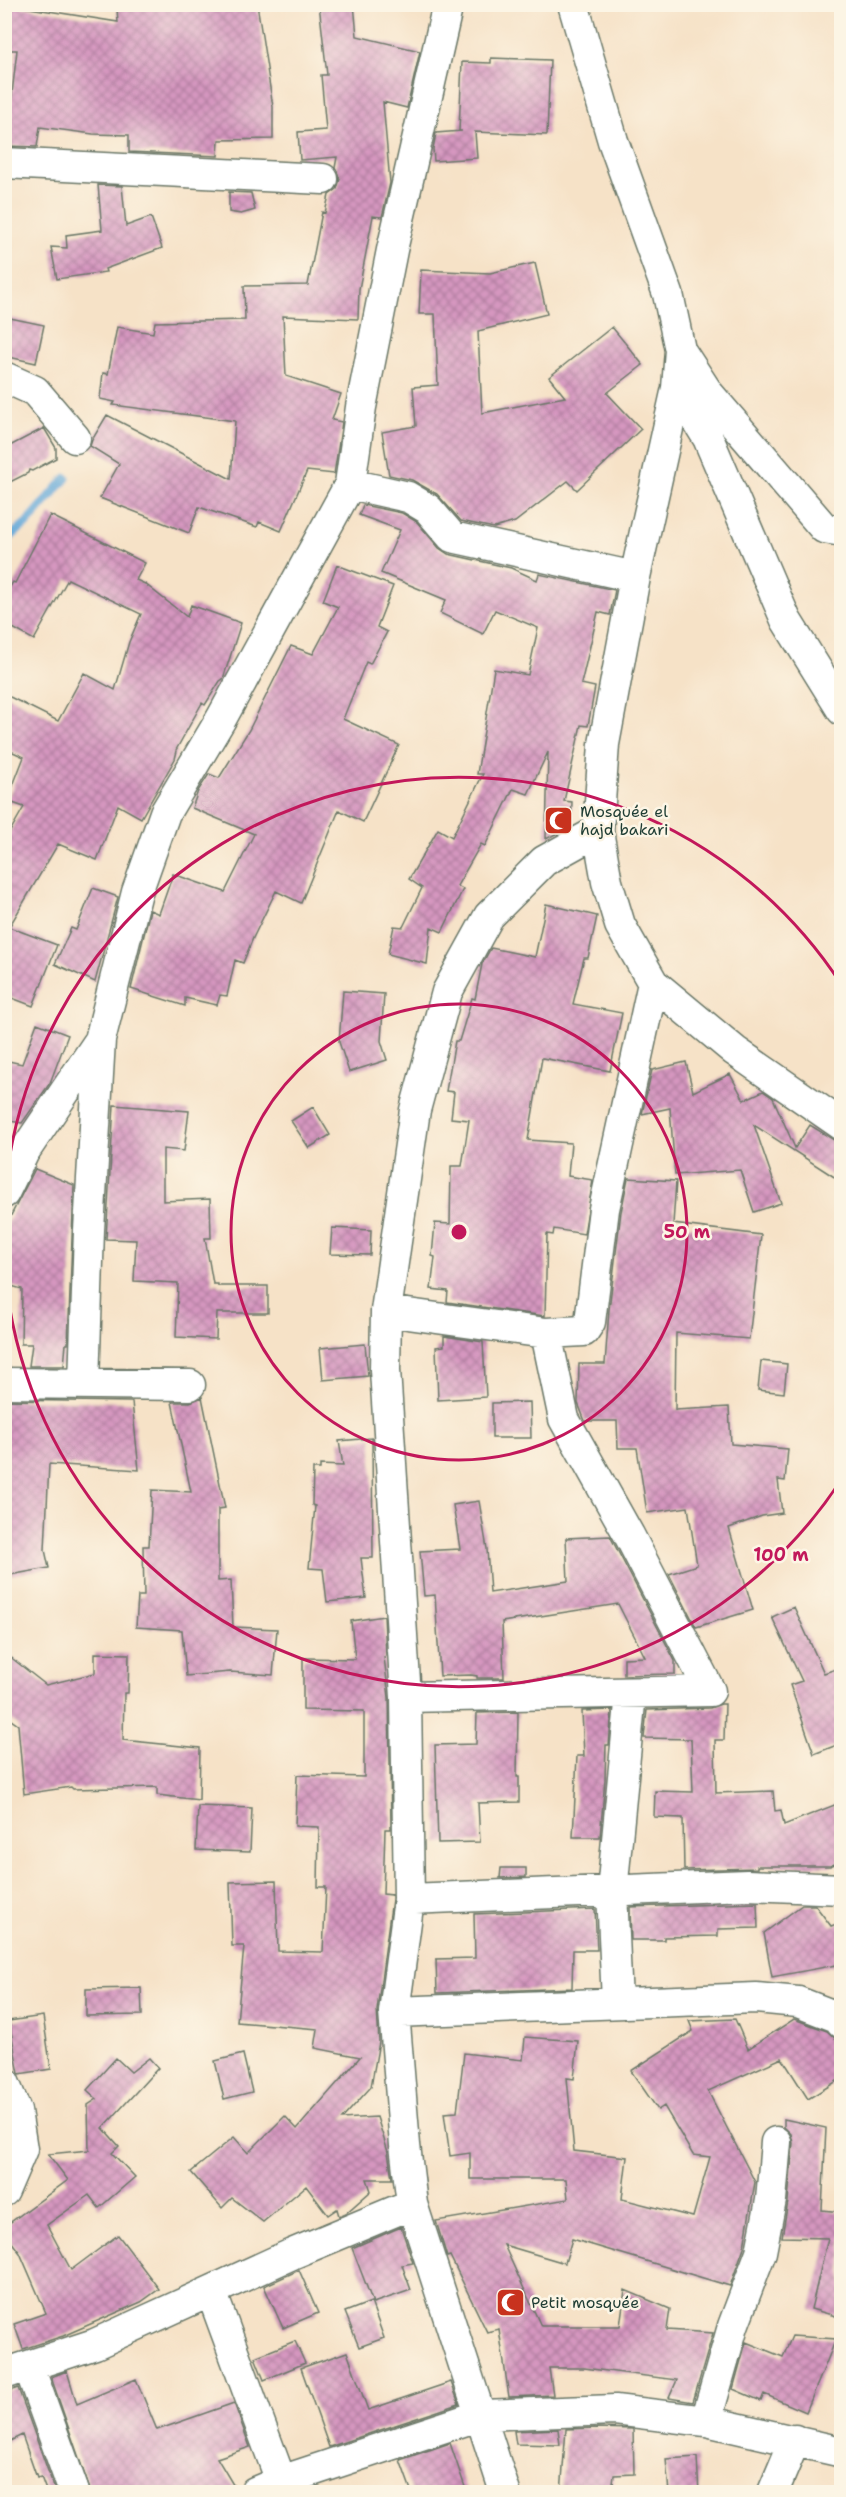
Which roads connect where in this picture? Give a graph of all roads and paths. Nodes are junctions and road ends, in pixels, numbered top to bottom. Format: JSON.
{"nodes":[{"id":1,"x":448,"y":4,"type":"edge"},
{"id":2,"x":573,"y":4,"type":"edge"},
{"id":3,"x":4,"y":163,"type":"edge"},
{"id":4,"x":323,"y":179,"type":"dead end"},
{"id":5,"x":680,"y":350,"type":"junction"},
{"id":6,"x":4,"y":377,"type":"edge"},
{"id":7,"x":677,"y":388,"type":"junction"},
{"id":8,"x":75,"y":438,"type":"dead end"},
{"id":9,"x":350,"y":484,"type":"junction"},
{"id":10,"x":842,"y":531,"type":"edge"},
{"id":11,"x":635,"y":577,"type":"junction"},
{"id":12,"x":842,"y":710,"type":"edge"},
{"id":13,"x":598,"y":831,"type":"junction"},
{"id":14,"x":653,"y":983,"type":"junction"},
{"id":15,"x":100,"y":1040,"type":"junction"},
{"id":16,"x":842,"y":1125,"type":"edge"},
{"id":17,"x":14,"y":1151,"type":"edge"},
{"id":18,"x":4,"y":1194,"type":"edge"},
{"id":19,"x":386,"y":1311,"type":"junction"},
{"id":20,"x":546,"y":1334,"type":"junction"},
{"id":21,"x":4,"y":1383,"type":"edge"},
{"id":22,"x":84,"y":1384,"type":"junction"},
{"id":23,"x":190,"y":1385,"type":"dead end"},
{"id":24,"x":631,"y":1694,"type":"junction"},
{"id":25,"x":406,"y":1697,"type":"junction"},
{"id":26,"x":842,"y":1889,"type":"edge"},
{"id":27,"x":612,"y":1892,"type":"junction"},
{"id":28,"x":409,"y":1899,"type":"junction"},
{"id":29,"x":617,"y":2002,"type":"junction"},
{"id":30,"x":394,"y":2012,"type":"junction"},
{"id":31,"x":842,"y":2023,"type":"edge"},
{"id":32,"x":4,"y":2082,"type":"edge"},
{"id":33,"x":776,"y":2142,"type":"dead end"},
{"id":34,"x":4,"y":2191,"type":"edge"},
{"id":35,"x":412,"y":2204,"type":"junction"},
{"id":36,"x":211,"y":2291,"type":"junction"},
{"id":37,"x":17,"y":2371,"type":"edge"},
{"id":38,"x":481,"y":2415,"type":"junction"},
{"id":39,"x":706,"y":2421,"type":"junction"},
{"id":40,"x":795,"y":2440,"type":"junction"},
{"id":41,"x":842,"y":2452,"type":"edge"},
{"id":42,"x":273,"y":2489,"type":"edge"},
{"id":43,"x":74,"y":2493,"type":"edge"},
{"id":44,"x":505,"y":2493,"type":"edge"},
{"id":45,"x":773,"y":2493,"type":"edge"}],
"edges":[{"from":1,"to":9,"type":"street"},
{"from":2,"to":5,"type":"street"},
{"from":3,"to":4,"type":"street"},
{"from":5,"to":7,"type":"street"},
{"from":5,"to":10,"type":"street"},
{"from":6,"to":8,"type":"street"},
{"from":7,"to":11,"type":"street"},
{"from":7,"to":12,"type":"street"},
{"from":9,"to":11,"type":"street"},
{"from":9,"to":15,"type":"street"},
{"from":11,"to":13,"type":"street"},
{"from":13,"to":14,"type":"street"},
{"from":13,"to":19,"type":"street"},
{"from":14,"to":16,"type":"street"},
{"from":14,"to":20,"type":"street"},
{"from":15,"to":17,"type":"street"},
{"from":15,"to":22,"type":"street"},
{"from":17,"to":18,"type":"street"},
{"from":19,"to":20,"type":"street"},
{"from":19,"to":25,"type":"street"},
{"from":20,"to":24,"type":"street"},
{"from":21,"to":22,"type":"street"},
{"from":22,"to":23,"type":"street"},
{"from":24,"to":25,"type":"street"},
{"from":24,"to":27,"type":"street"},
{"from":25,"to":28,"type":"street"},
{"from":26,"to":27,"type":"street"},
{"from":27,"to":28,"type":"street"},
{"from":27,"to":29,"type":"street"},
{"from":28,"to":30,"type":"street"},
{"from":29,"to":30,"type":"street"},
{"from":29,"to":31,"type":"street"},
{"from":30,"to":35,"type":"street"},
{"from":32,"to":34,"type":"street"},
{"from":33,"to":39,"type":"street"},
{"from":35,"to":36,"type":"street"},
{"from":35,"to":38,"type":"street"},
{"from":36,"to":37,"type":"street"},
{"from":36,"to":42,"type":"street"},
{"from":37,"to":43,"type":"street"},
{"from":38,"to":39,"type":"street"},
{"from":38,"to":42,"type":"street"},
{"from":38,"to":44,"type":"street"},
{"from":39,"to":40,"type":"street"},
{"from":40,"to":41,"type":"street"},
{"from":40,"to":45,"type":"street"}]}
